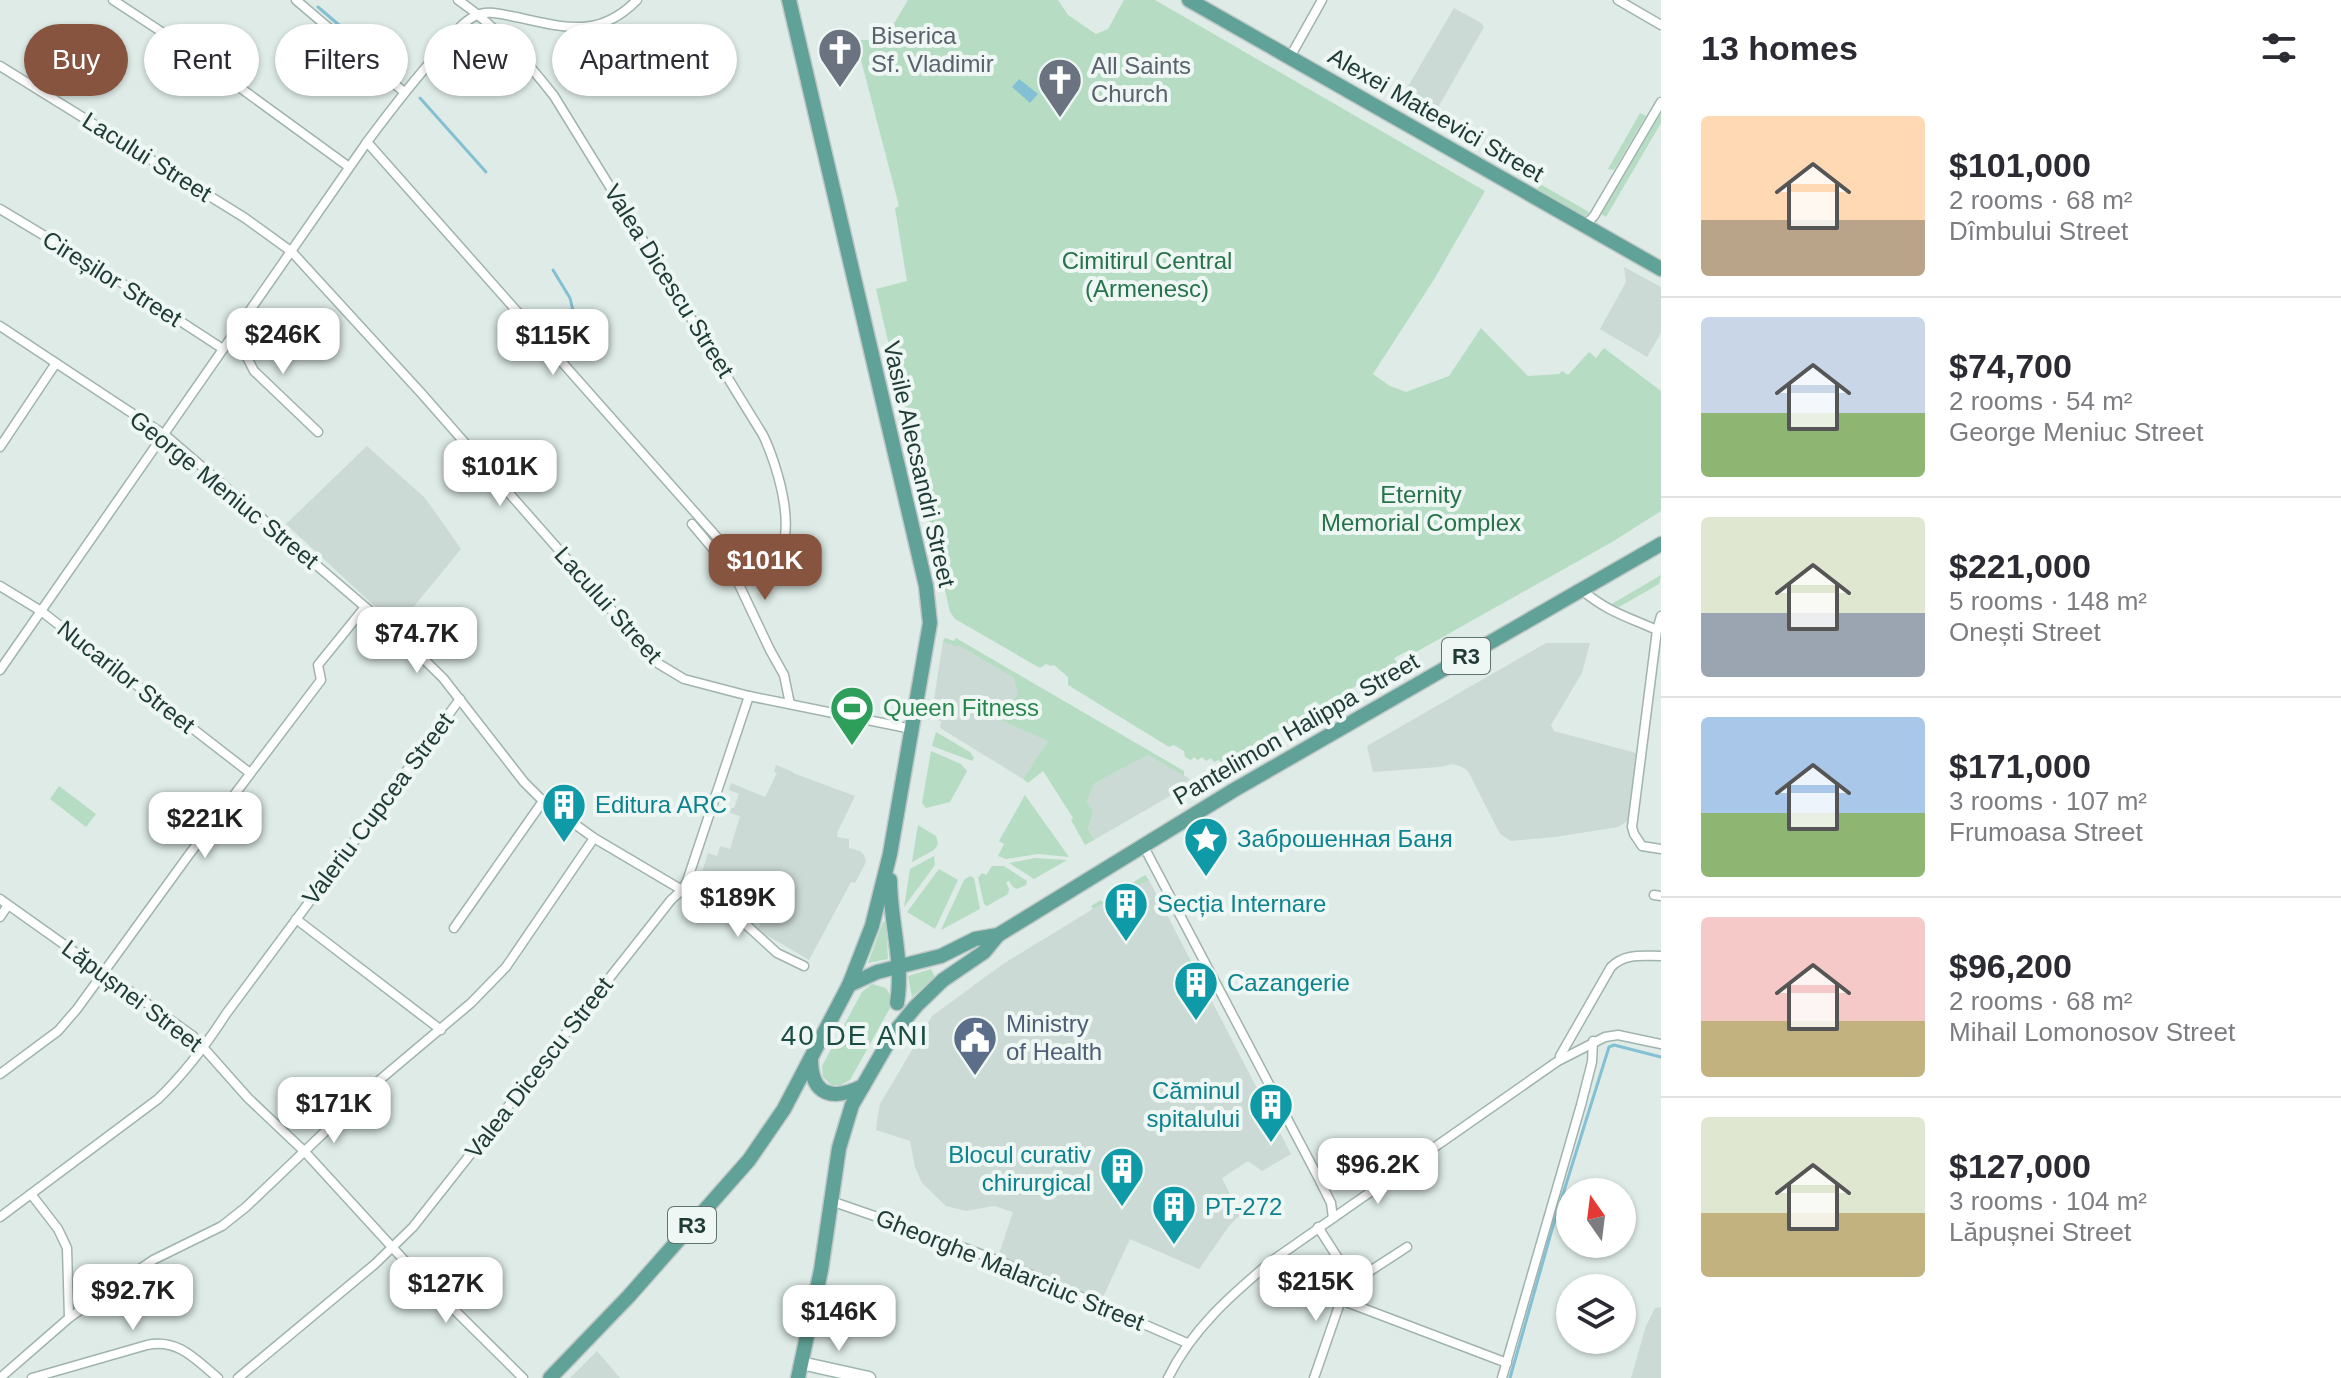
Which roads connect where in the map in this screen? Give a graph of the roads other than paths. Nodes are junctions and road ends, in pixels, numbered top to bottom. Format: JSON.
{"nodes":[{"id":1,"x":113,"y":0,"type":"edge"},
{"id":2,"x":296,"y":0,"type":"edge"},
{"id":3,"x":458,"y":0,"type":"edge"},
{"id":4,"x":637,"y":0,"type":"edge"},
{"id":5,"x":789,"y":0,"type":"edge"},
{"id":6,"x":1189,"y":0,"type":"edge"},
{"id":7,"x":1322,"y":0,"type":"edge"},
{"id":8,"x":1618,"y":0,"type":"edge"},
{"id":9,"x":478,"y":14,"type":"junction"},
{"id":10,"x":324,"y":24,"type":"edge"},
{"id":11,"x":1661,"y":25,"type":"edge"},
{"id":12,"x":1290,"y":57,"type":"junction"},
{"id":13,"x":0,"y":66,"type":"edge"},
{"id":14,"x":408,"y":87,"type":"edge"},
{"id":15,"x":401,"y":96,"type":"edge"},
{"id":16,"x":1661,"y":102,"type":"edge"},
{"id":17,"x":367,"y":142,"type":"junction"},
{"id":18,"x":349,"y":167,"type":"junction"},
{"id":19,"x":0,"y":209,"type":"edge"},
{"id":20,"x":1585,"y":225,"type":"junction"},
{"id":21,"x":292,"y":252,"type":"junction"},
{"id":22,"x":1661,"y":269,"type":"edge"},
{"id":23,"x":0,"y":326,"type":"edge"},
{"id":24,"x":234,"y":332,"type":"junction"},
{"id":25,"x":223,"y":349,"type":"junction"},
{"id":26,"x":56,"y":363,"type":"junction"},
{"id":27,"x":318,"y":432,"type":"dead end"},
{"id":28,"x":165,"y":435,"type":"junction"},
{"id":29,"x":0,"y":445,"type":"edge"},
{"id":30,"x":692,"y":524,"type":"dead end"},
{"id":31,"x":1661,"y":544,"type":"edge"},
{"id":32,"x":0,"y":586,"type":"edge"},
{"id":33,"x":1583,"y":591,"type":"junction"},
{"id":34,"x":365,"y":607,"type":"junction"},
{"id":35,"x":41,"y":611,"type":"junction"},
{"id":36,"x":1661,"y":616,"type":"edge"},
{"id":37,"x":1657,"y":630,"type":"junction"},
{"id":38,"x":0,"y":670,"type":"edge"},
{"id":39,"x":749,"y":696,"type":"junction"},
{"id":40,"x":460,"y":699,"type":"junction"},
{"id":41,"x":790,"y":704,"type":"junction"},
{"id":42,"x":912,"y":729,"type":"junction"},
{"id":43,"x":250,"y":773,"type":"junction"},
{"id":44,"x":543,"y":801,"type":"junction"},
{"id":45,"x":594,"y":838,"type":"junction"},
{"id":46,"x":1143,"y":845,"type":"junction"},
{"id":47,"x":1661,"y":849,"type":"edge"},
{"id":48,"x":890,"y":854,"type":"junction"},
{"id":49,"x":682,"y":890,"type":"junction"},
{"id":50,"x":0,"y":899,"type":"edge"},
{"id":51,"x":8,"y":905,"type":"junction"},
{"id":52,"x":0,"y":917,"type":"edge"},
{"id":53,"x":296,"y":919,"type":"junction"},
{"id":54,"x":454,"y":928,"type":"dead end"},
{"id":55,"x":998,"y":935,"type":"junction"},
{"id":56,"x":1661,"y":956,"type":"edge"},
{"id":57,"x":804,"y":966,"type":"dead end"},
{"id":58,"x":898,"y":967,"type":"junction"},
{"id":59,"x":105,"y":972,"type":"junction"},
{"id":60,"x":866,"y":976,"type":"junction"},
{"id":61,"x":849,"y":985,"type":"junction"},
{"id":62,"x":897,"y":1003,"type":"junction"},
{"id":63,"x":441,"y":1030,"type":"junction"},
{"id":64,"x":893,"y":1034,"type":"junction"},
{"id":65,"x":1593,"y":1041,"type":"junction"},
{"id":66,"x":1661,"y":1044,"type":"edge"},
{"id":67,"x":204,"y":1048,"type":"junction"},
{"id":68,"x":811,"y":1054,"type":"junction"},
{"id":69,"x":1558,"y":1061,"type":"junction"},
{"id":70,"x":0,"y":1074,"type":"edge"},
{"id":71,"x":863,"y":1086,"type":"junction"},
{"id":72,"x":305,"y":1152,"type":"junction"},
{"id":73,"x":31,"y":1194,"type":"junction"},
{"id":74,"x":830,"y":1201,"type":"junction"},
{"id":75,"x":0,"y":1217,"type":"edge"},
{"id":76,"x":1333,"y":1218,"type":"junction"},
{"id":77,"x":1318,"y":1227,"type":"junction"},
{"id":78,"x":1407,"y":1247,"type":"dead end"},
{"id":79,"x":394,"y":1248,"type":"junction"},
{"id":80,"x":1350,"y":1284,"type":"junction"},
{"id":81,"x":1341,"y":1300,"type":"junction"},
{"id":82,"x":69,"y":1318,"type":"junction"},
{"id":83,"x":1187,"y":1343,"type":"junction"},
{"id":84,"x":1507,"y":1363,"type":"junction"},
{"id":85,"x":799,"y":1371,"type":"edge"},
{"id":86,"x":0,"y":1378,"type":"edge"},
{"id":87,"x":32,"y":1378,"type":"edge"},
{"id":88,"x":218,"y":1378,"type":"edge"},
{"id":89,"x":238,"y":1378,"type":"edge"},
{"id":90,"x":523,"y":1378,"type":"edge"},
{"id":91,"x":550,"y":1378,"type":"edge"},
{"id":92,"x":869,"y":1378,"type":"edge"},
{"id":93,"x":1168,"y":1378,"type":"edge"},
{"id":94,"x":1314,"y":1378,"type":"edge"},
{"id":95,"x":1502,"y":1378,"type":"edge"}],
"edges":[{"from":1,"to":18,"type":"street"},
{"from":2,"to":10,"type":"street"},
{"from":3,"to":9,"type":"street","name":"Valea Dicescu Street"},
{"from":4,"to":9,"type":"street"},
{"from":5,"to":42,"type":"main road","name":"Vasile Alecsandri Street"},
{"from":6,"to":12,"type":"main road","name":"Alexei Mateevici Street"},
{"from":7,"to":12,"type":"street"},
{"from":8,"to":11,"type":"street"},
{"from":9,"to":14,"type":"street"},
{"from":9,"to":17,"type":"street","name":"Valea Dicescu Street"},
{"from":12,"to":20,"type":"main road","name":"Alexei Mateevici Street"},
{"from":13,"to":21,"type":"street","name":"Lacului Street"},
{"from":15,"to":17,"type":"street"},
{"from":16,"to":20,"type":"street"},
{"from":17,"to":18,"type":"street"},
{"from":18,"to":21,"type":"street"},
{"from":19,"to":25,"type":"street","name":"Cireșilor Street"},
{"from":20,"to":22,"type":"main road","name":"Alexei Mateevici Street"},
{"from":21,"to":24,"type":"street"},
{"from":21,"to":39,"type":"street","name":"Lacului Street"},
{"from":23,"to":26,"type":"street","name":"George Meniuc Street"},
{"from":24,"to":25,"type":"street"},
{"from":24,"to":27,"type":"street"},
{"from":25,"to":28,"type":"street"},
{"from":26,"to":28,"type":"street","name":"George Meniuc Street"},
{"from":26,"to":29,"type":"street"},
{"from":28,"to":34,"type":"street","name":"George Meniuc Street"},
{"from":28,"to":35,"type":"street"},
{"from":30,"to":41,"type":"street"},
{"from":31,"to":33,"type":"main road","name":"Pantelimon Halippa Street","number":"R3"},
{"from":32,"to":35,"type":"street","name":"Nucarilor Street"},
{"from":33,"to":37,"type":"street"},
{"from":33,"to":46,"type":"main road","name":"Pantelimon Halippa Street","number":"R3"},
{"from":34,"to":40,"type":"street","name":"George Meniuc Street"},
{"from":34,"to":43,"type":"street"},
{"from":35,"to":38,"type":"street"},
{"from":35,"to":43,"type":"street","name":"Nucarilor Street"},
{"from":36,"to":37,"type":"street"},
{"from":37,"to":47,"type":"street"},
{"from":39,"to":41,"type":"street","name":"Lacului Street"},
{"from":39,"to":49,"type":"street","name":"Valea Dicescu Street"},
{"from":40,"to":44,"type":"street","name":"George Meniuc Street"},
{"from":40,"to":53,"type":"street","name":"Valeriu Cupcea Street"},
{"from":41,"to":42,"type":"street","name":"Lacului Street"},
{"from":42,"to":48,"type":"main road","name":"Vasile Alecsandri Street"},
{"from":43,"to":59,"type":"street"},
{"from":44,"to":45,"type":"street","name":"George Meniuc Street"},
{"from":44,"to":54,"type":"street"},
{"from":45,"to":49,"type":"street","name":"George Meniuc Street"},
{"from":45,"to":63,"type":"street"},
{"from":46,"to":55,"type":"main road","name":"Pantelimon Halippa Street","number":"R3"},
{"from":46,"to":76,"type":"street"},
{"from":48,"to":58,"type":"main road"},
{"from":48,"to":61,"type":"main road","name":"Vasile Alecsandri Street"},
{"from":49,"to":57,"type":"street","name":"George Meniuc Street"},
{"from":49,"to":79,"type":"street","name":"Valea Dicescu Street"},
{"from":50,"to":51,"type":"street","name":"Lăpușnei Street"},
{"from":51,"to":52,"type":"street"},
{"from":51,"to":59,"type":"street","name":"Lăpușnei Street"},
{"from":53,"to":63,"type":"street","name":"Valeriu Cupcea Street"},
{"from":53,"to":67,"type":"street","name":"Valeriu Cupcea Street"},
{"from":55,"to":58,"type":"main road","name":"Pantelimon Halippa Street","number":"R3"},
{"from":55,"to":64,"type":"main road","name":"Pantelimon Halippa Street","number":"R3"},
{"from":56,"to":69,"type":"street"},
{"from":58,"to":60,"type":"main road","name":"Pantelimon Halippa Street","number":"R3"},
{"from":58,"to":62,"type":"main road"},
{"from":59,"to":67,"type":"street","name":"Lăpușnei Street"},
{"from":59,"to":70,"type":"street"},
{"from":60,"to":61,"type":"main road","number":"R3"},
{"from":60,"to":62,"type":"main road"},
{"from":61,"to":68,"type":"main road","number":"R3"},
{"from":62,"to":64,"type":"main road","number":"R3"},
{"from":63,"to":72,"type":"street"},
{"from":64,"to":71,"type":"main road","number":"R3"},
{"from":65,"to":66,"type":"street"},
{"from":65,"to":69,"type":"street"},
{"from":65,"to":84,"type":"street"},
{"from":67,"to":72,"type":"street","name":"Lăpușnei Street"},
{"from":67,"to":73,"type":"street","name":"Valeriu Cupcea Street"},
{"from":68,"to":71,"type":"main road"},
{"from":68,"to":91,"type":"main road","number":"R3"},
{"from":69,"to":76,"type":"street"},
{"from":71,"to":74,"type":"main road","number":"R3"},
{"from":72,"to":79,"type":"street","name":"Lăpușnei Street"},
{"from":72,"to":82,"type":"street"},
{"from":73,"to":75,"type":"street","name":"Valeriu Cupcea Street"},
{"from":73,"to":82,"type":"street"},
{"from":74,"to":83,"type":"street","name":"Gheorghe Malarciuc Street"},
{"from":74,"to":85,"type":"main road","number":"R3"},
{"from":76,"to":77,"type":"street"},
{"from":77,"to":80,"type":"street"},
{"from":77,"to":83,"type":"street"},
{"from":78,"to":80,"type":"street"},
{"from":79,"to":89,"type":"street","name":"Valea Dicescu Street"},
{"from":79,"to":90,"type":"street","name":"Lăpușnei Street"},
{"from":80,"to":81,"type":"street"},
{"from":81,"to":84,"type":"street"},
{"from":81,"to":94,"type":"street"},
{"from":82,"to":86,"type":"street"},
{"from":83,"to":93,"type":"street"},
{"from":84,"to":95,"type":"street"},
{"from":85,"to":92,"type":"street"},
{"from":87,"to":88,"type":"street"}]}
